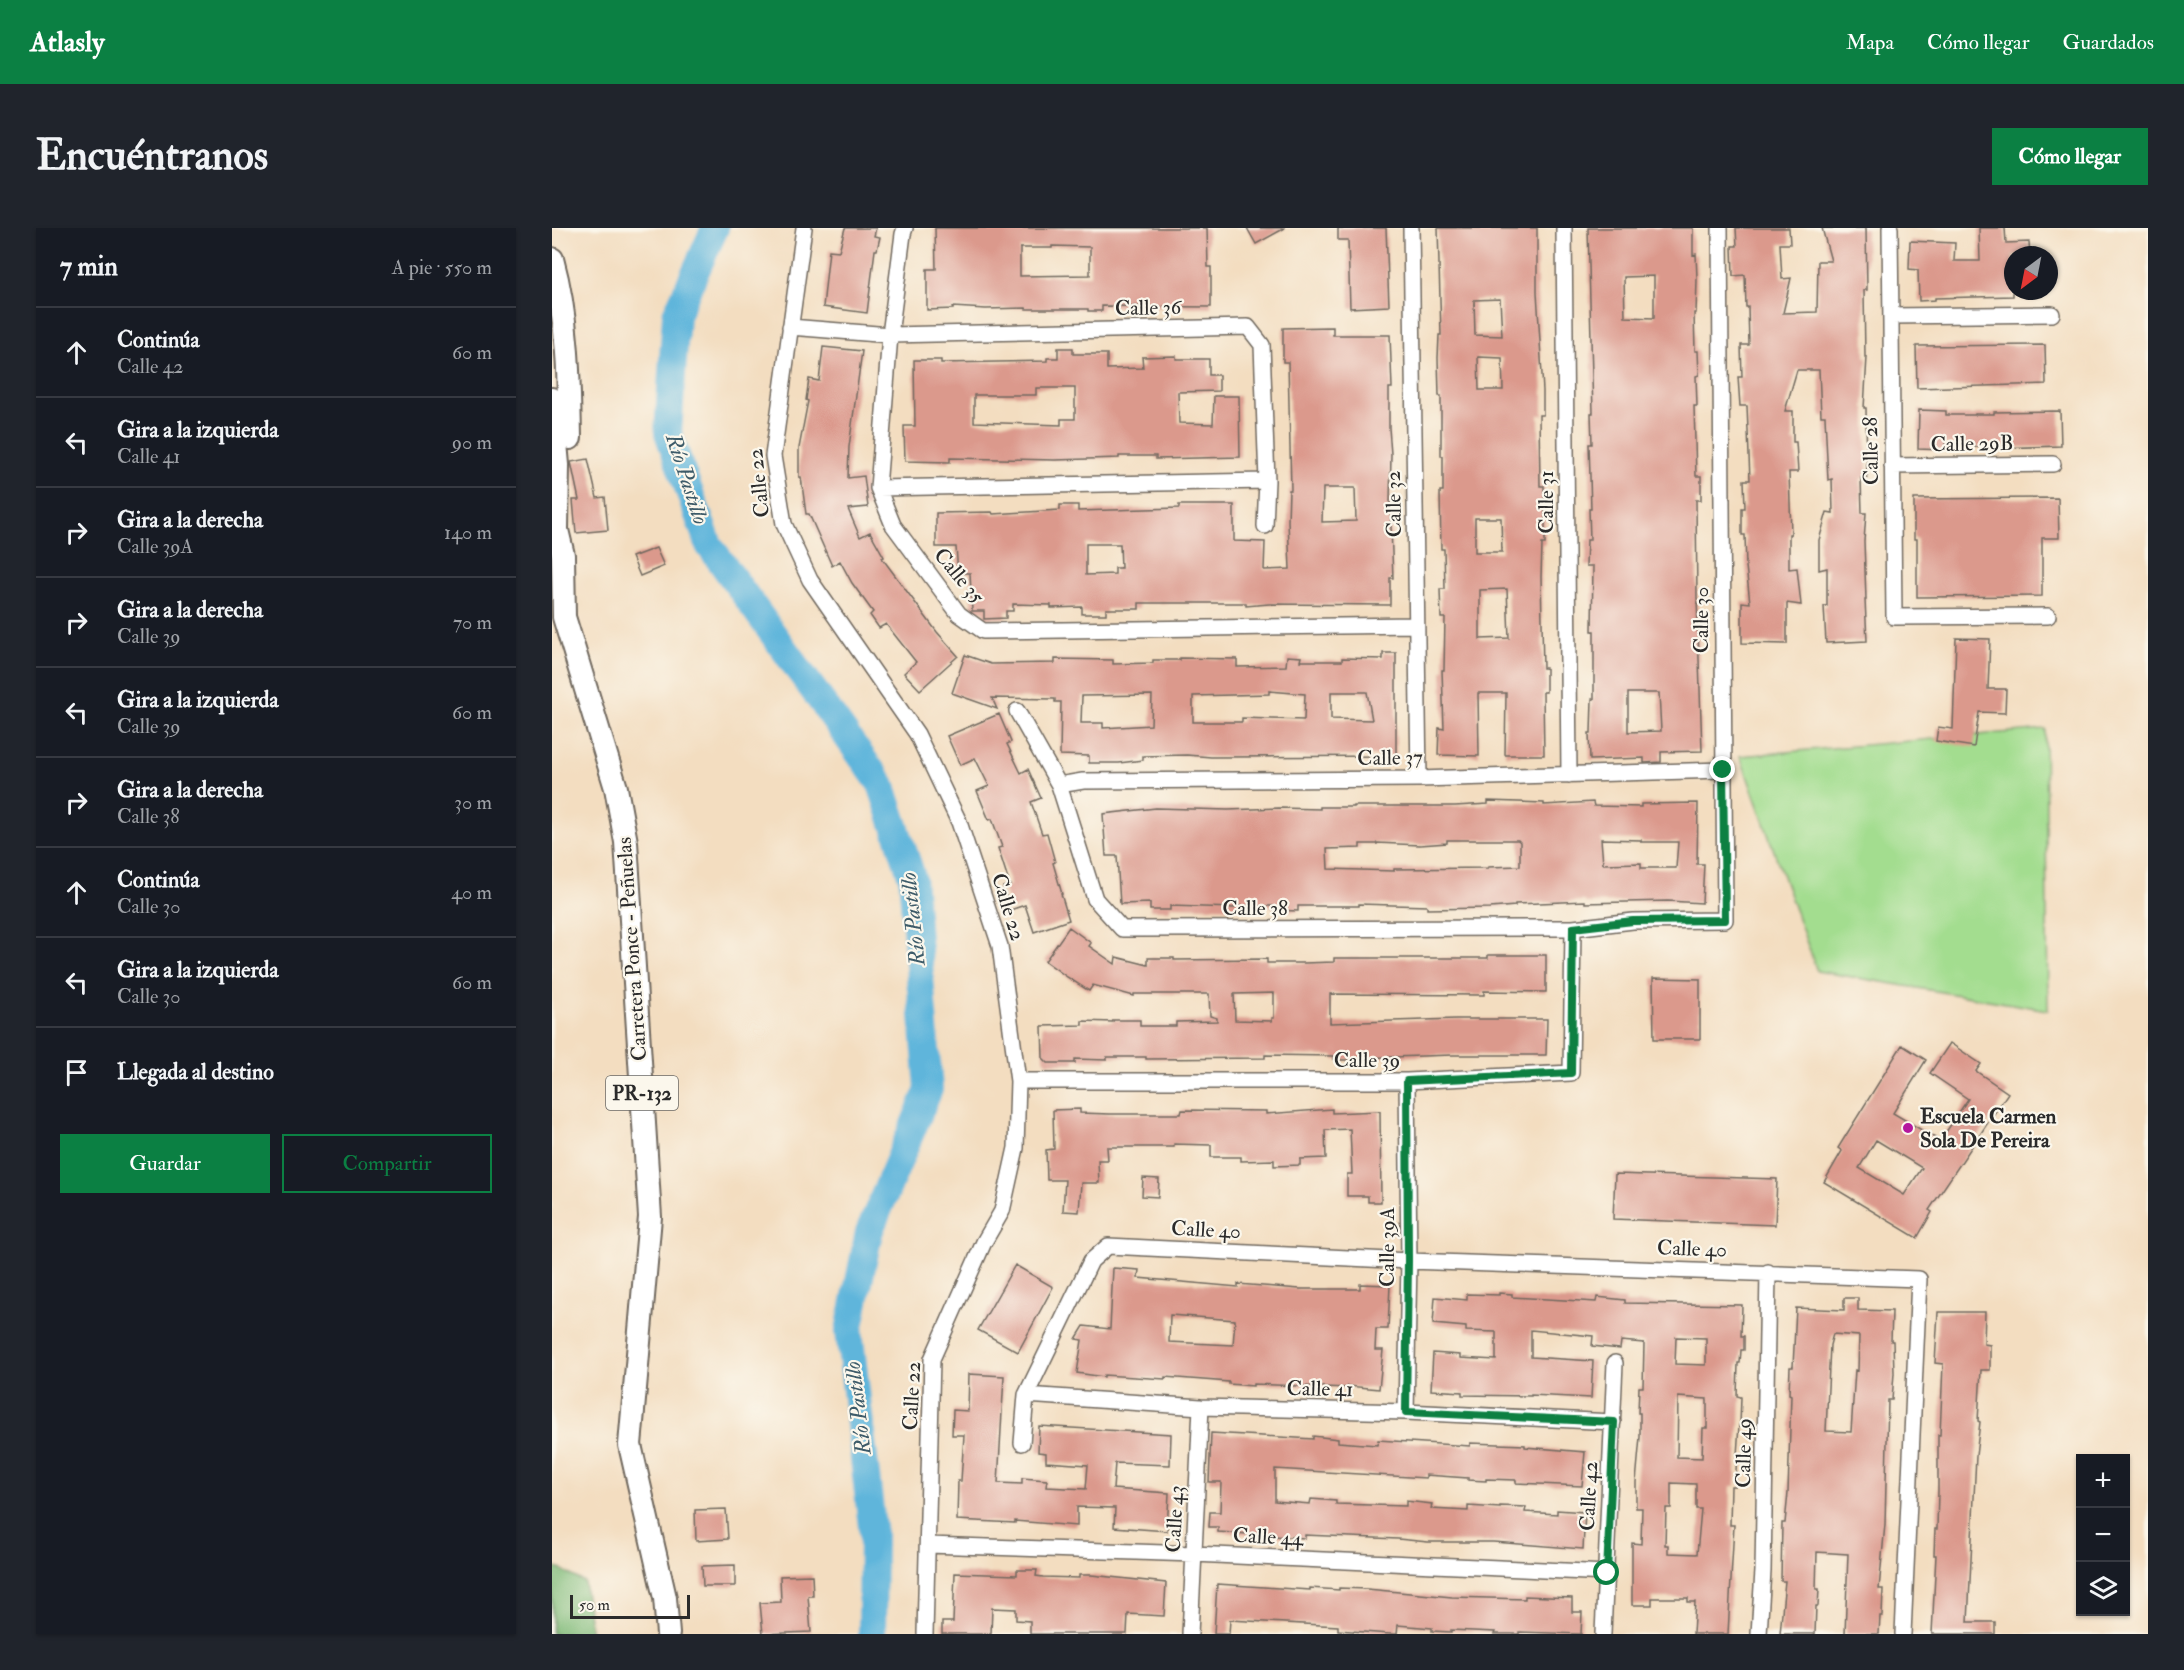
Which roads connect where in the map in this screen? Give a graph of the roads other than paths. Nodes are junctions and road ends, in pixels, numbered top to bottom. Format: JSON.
{"nodes":[{"id":1,"x":804,"y":228,"type":"edge"},
{"id":2,"x":905,"y":228,"type":"edge"},
{"id":3,"x":1411,"y":228,"type":"edge"},
{"id":4,"x":1564,"y":228,"type":"edge"},
{"id":5,"x":1720,"y":228,"type":"edge"},
{"id":6,"x":1890,"y":228,"type":"edge"},
{"id":7,"x":552,"y":259,"type":"edge"},
{"id":8,"x":2052,"y":314,"type":"dead end"},
{"id":9,"x":1891,"y":316,"type":"junction"},
{"id":10,"x":790,"y":327,"type":"junction"},
{"id":11,"x":890,"y":335,"type":"junction"},
{"id":12,"x":552,"y":399,"type":"edge"},
{"id":13,"x":562,"y":429,"type":"junction"},
{"id":14,"x":2053,"y":464,"type":"dead end"},
{"id":15,"x":1892,"y":466,"type":"junction"},
{"id":16,"x":1267,"y":481,"type":"junction"},
{"id":17,"x":878,"y":488,"type":"junction"},
{"id":18,"x":1265,"y":526,"type":"dead end"},
{"id":19,"x":2048,"y":616,"type":"dead end"},
{"id":20,"x":1416,"y":625,"type":"junction"},
{"id":21,"x":1017,"y":711,"type":"dead end"},
{"id":22,"x":1723,"y":770,"type":"junction"},
{"id":23,"x":1569,"y":775,"type":"junction"},
{"id":24,"x":1419,"y":779,"type":"junction"},
{"id":25,"x":1059,"y":785,"type":"junction"},
{"id":26,"x":1633,"y":921,"type":"joint"},
{"id":27,"x":1573,"y":928,"type":"junction"},
{"id":28,"x":1018,"y":1081,"type":"junction"},
{"id":29,"x":1407,"y":1081,"type":"junction"},
{"id":30,"x":1408,"y":1261,"type":"junction"},
{"id":31,"x":1768,"y":1272,"type":"junction"},
{"id":32,"x":1615,"y":1363,"type":"dead end"},
{"id":33,"x":1026,"y":1395,"type":"junction"},
{"id":34,"x":1201,"y":1407,"type":"junction"},
{"id":35,"x":1406,"y":1412,"type":"junction"},
{"id":36,"x":1614,"y":1422,"type":"junction"},
{"id":37,"x":1022,"y":1443,"type":"dead end"},
{"id":38,"x":928,"y":1545,"type":"junction"},
{"id":39,"x":1194,"y":1554,"type":"junction"},
{"id":40,"x":1607,"y":1573,"type":"junction"},
{"id":41,"x":668,"y":1634,"type":"edge"},
{"id":42,"x":925,"y":1634,"type":"edge"},
{"id":43,"x":1190,"y":1634,"type":"edge"},
{"id":44,"x":1603,"y":1634,"type":"edge"},
{"id":45,"x":1759,"y":1634,"type":"edge"},
{"id":46,"x":1903,"y":1634,"type":"edge"}],
"edges":[{"from":1,"to":10,"type":"street","name":"Calle 22"},
{"from":2,"to":11,"type":"street","name":"Calle 35"},
{"from":3,"to":20,"type":"street","name":"Calle 32"},
{"from":4,"to":23,"type":"street","name":"Calle 31"},
{"from":5,"to":22,"type":"street","name":"Calle 30"},
{"from":6,"to":9,"type":"street","name":"Calle 28"},
{"from":7,"to":13,"type":"main road","name":"Carretera Ponce - Peñuelas","number":"PR-132"},
{"from":8,"to":9,"type":"street"},
{"from":9,"to":15,"type":"street","name":"Calle 28"},
{"from":10,"to":11,"type":"street"},
{"from":10,"to":28,"type":"street","name":"Calle 22"},
{"from":11,"to":16,"type":"street","name":"Calle 36"},
{"from":11,"to":17,"type":"street","name":"Calle 35"},
{"from":12,"to":13,"type":"main road","name":"Carretera Ponce - Peñuelas","number":"PR-132"},
{"from":13,"to":41,"type":"main road","name":"Carretera Ponce - Peñuelas","number":"PR-132"},
{"from":14,"to":15,"type":"street","name":"Calle 29B"},
{"from":15,"to":19,"type":"street","name":"Calle 28"},
{"from":16,"to":17,"type":"street"},
{"from":16,"to":18,"type":"street","name":"Calle 36"},
{"from":17,"to":20,"type":"street","name":"Calle 35"},
{"from":20,"to":24,"type":"street","name":"Calle 32"},
{"from":21,"to":25,"type":"street","name":"Calle 38"},
{"from":22,"to":23,"type":"street","name":"Calle 37"},
{"from":22,"to":26,"type":"street","name":"Calle 30"},
{"from":23,"to":24,"type":"street","name":"Calle 37"},
{"from":24,"to":25,"type":"street","name":"Calle 37"},
{"from":25,"to":27,"type":"street","name":"Calle 38"},
{"from":26,"to":27,"type":"street","name":"Calle 38"},
{"from":27,"to":29,"type":"street","name":"Calle 39"},
{"from":28,"to":29,"type":"street","name":"Calle 39"},
{"from":28,"to":38,"type":"street","name":"Calle 22"},
{"from":29,"to":30,"type":"street","name":"Calle 39A"},
{"from":30,"to":31,"type":"street","name":"Calle 40"},
{"from":30,"to":33,"type":"street","name":"Calle 40"},
{"from":30,"to":35,"type":"street","name":"Calle 39A"},
{"from":31,"to":45,"type":"street","name":"Calle 49"},
{"from":31,"to":46,"type":"street","name":"Calle 40"},
{"from":32,"to":36,"type":"street","name":"Calle 42"},
{"from":33,"to":34,"type":"street","name":"Calle 41"},
{"from":33,"to":37,"type":"street"},
{"from":34,"to":35,"type":"street","name":"Calle 41"},
{"from":34,"to":39,"type":"street","name":"Calle 43"},
{"from":35,"to":36,"type":"street","name":"Calle 41"},
{"from":36,"to":40,"type":"street","name":"Calle 42"},
{"from":38,"to":39,"type":"street","name":"Calle 44"},
{"from":38,"to":42,"type":"street","name":"Calle 22"},
{"from":39,"to":40,"type":"street","name":"Calle 44"},
{"from":39,"to":43,"type":"street","name":"Calle 43"},
{"from":40,"to":44,"type":"street","name":"Calle 42"}]}
